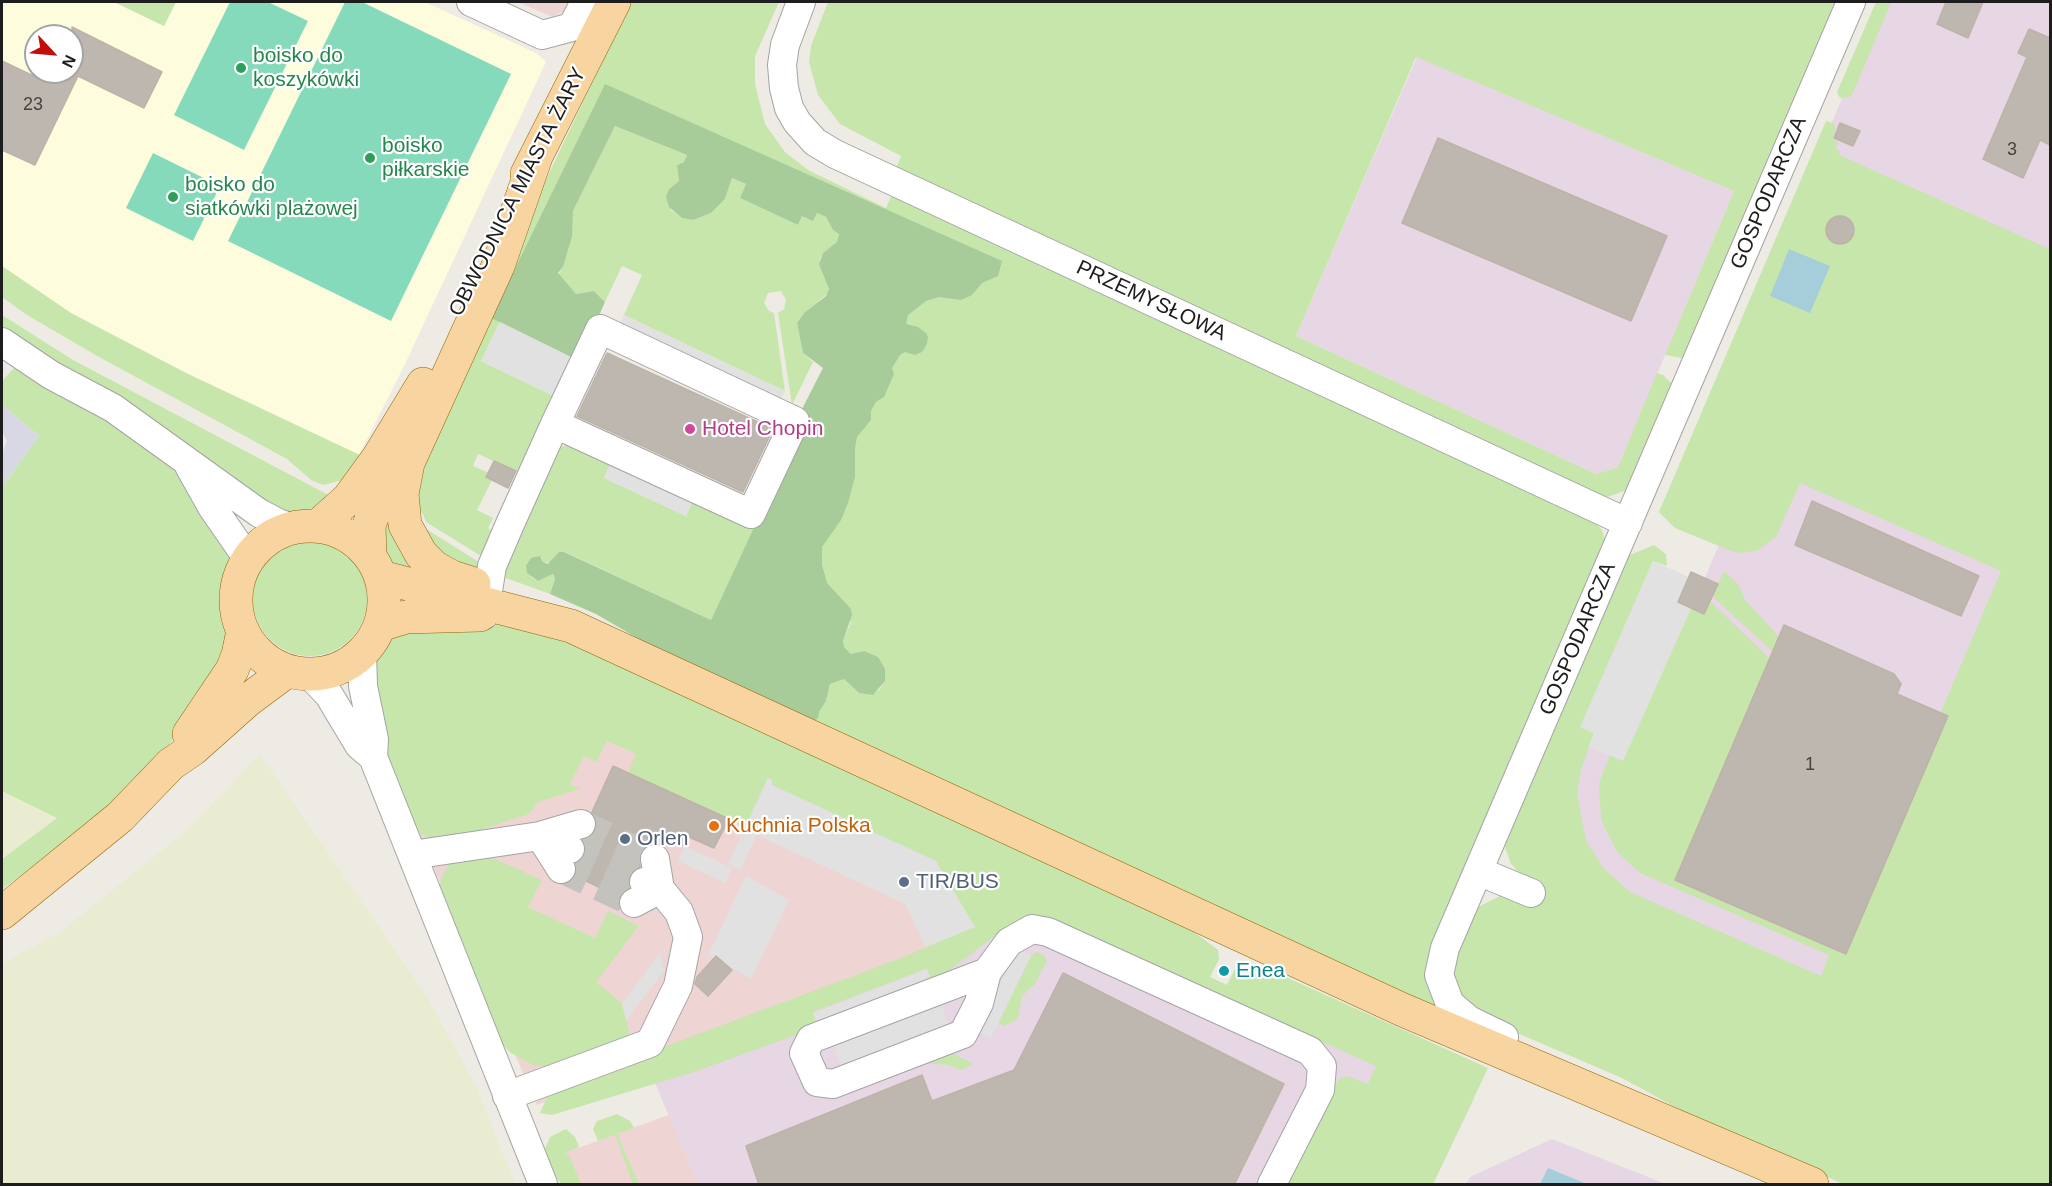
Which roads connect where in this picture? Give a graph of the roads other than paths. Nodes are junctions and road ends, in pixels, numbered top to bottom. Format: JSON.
{"nodes":[{"id":1,"x":471,"y":2,"type":"edge"},
{"id":2,"x":585,"y":2,"type":"edge"},
{"id":3,"x":615,"y":2,"type":"edge"},
{"id":4,"x":801,"y":2,"type":"edge"},
{"id":5,"x":1851,"y":2,"type":"edge"},
{"id":6,"x":537,"y":154,"type":"junction"},
{"id":7,"x":2,"y":342,"type":"edge"},
{"id":8,"x":423,"y":384,"type":"junction"},
{"id":9,"x":555,"y":424,"type":"junction"},
{"id":10,"x":188,"y":464,"type":"junction"},
{"id":11,"x":1628,"y":523,"type":"junction"},
{"id":12,"x":306,"y":527,"type":"junction"},
{"id":13,"x":248,"y":559,"type":"junction"},
{"id":14,"x":376,"y":566,"type":"junction"},
{"id":15,"x":486,"y":603,"type":"junction"},
{"id":16,"x":380,"y":625,"type":"junction"},
{"id":17,"x":243,"y":631,"type":"junction"},
{"id":18,"x":362,"y":653,"type":"junction"},
{"id":19,"x":298,"y":673,"type":"junction"},
{"id":20,"x":678,"y":673,"type":"junction"},
{"id":21,"x":373,"y":758,"type":"junction"},
{"id":22,"x":171,"y":764,"type":"junction"},
{"id":23,"x":571,"y":847,"type":"tunnel mouth"},
{"id":24,"x":412,"y":855,"type":"junction"},
{"id":25,"x":1478,"y":871,"type":"junction"},
{"id":26,"x":648,"y":883,"type":"tunnel mouth"},
{"id":27,"x":1532,"y":893,"type":"dead end"},
{"id":28,"x":2,"y":913,"type":"edge"},
{"id":29,"x":987,"y":972,"type":"junction"},
{"id":30,"x":507,"y":1096,"type":"junction"},
{"id":31,"x":1713,"y":1142,"type":"junction"},
{"id":32,"x":543,"y":1185,"type":"edge"},
{"id":33,"x":1272,"y":1185,"type":"edge"},
{"id":34,"x":1812,"y":1185,"type":"edge"}],
"edges":[{"from":1,"to":2,"type":"street"},
{"from":3,"to":6,"type":"main road","name":"OBWODNICA MIASTA ŻARY"},
{"from":4,"to":11,"type":"street","name":"PRZEMYSŁOWA"},
{"from":5,"to":11,"type":"street","name":"GOSPODARCZA"},
{"from":6,"to":8,"type":"main road","name":"OBWODNICA MIASTA ŻARY"},
{"from":6,"to":15,"type":"main road"},
{"from":7,"to":10,"type":"street"},
{"from":8,"to":12,"type":"main road"},
{"from":8,"to":14,"type":"main road"},
{"from":9,"to":9,"type":"street"},
{"from":9,"to":15,"type":"street"},
{"from":10,"to":12,"type":"street"},
{"from":10,"to":13,"type":"street"},
{"from":11,"to":25,"type":"street","name":"GOSPODARCZA"},
{"from":12,"to":13,"type":"main road"},
{"from":12,"to":14,"type":"main road"},
{"from":13,"to":17,"type":"main road"},
{"from":14,"to":15,"type":"main road"},
{"from":14,"to":16,"type":"main road"},
{"from":15,"to":16,"type":"main road"},
{"from":15,"to":20,"type":"main road"},
{"from":15,"to":20,"type":"main road"},
{"from":16,"to":18,"type":"main road"},
{"from":17,"to":19,"type":"main road"},
{"from":17,"to":22,"type":"main road"},
{"from":18,"to":19,"type":"main road"},
{"from":18,"to":21,"type":"street"},
{"from":19,"to":21,"type":"street"},
{"from":19,"to":22,"type":"main road"},
{"from":20,"to":31,"type":"main road"},
{"from":21,"to":24,"type":"street"},
{"from":22,"to":28,"type":"main road"},
{"from":23,"to":24,"type":"street"},
{"from":24,"to":30,"type":"street"},
{"from":25,"to":27,"type":"street"},
{"from":25,"to":31,"type":"street","name":"GOSPODARCZA"},
{"from":26,"to":30,"type":"street"},
{"from":29,"to":29,"type":"street"},
{"from":29,"to":33,"type":"street"},
{"from":30,"to":32,"type":"street"},
{"from":31,"to":34,"type":"main road"}]}
